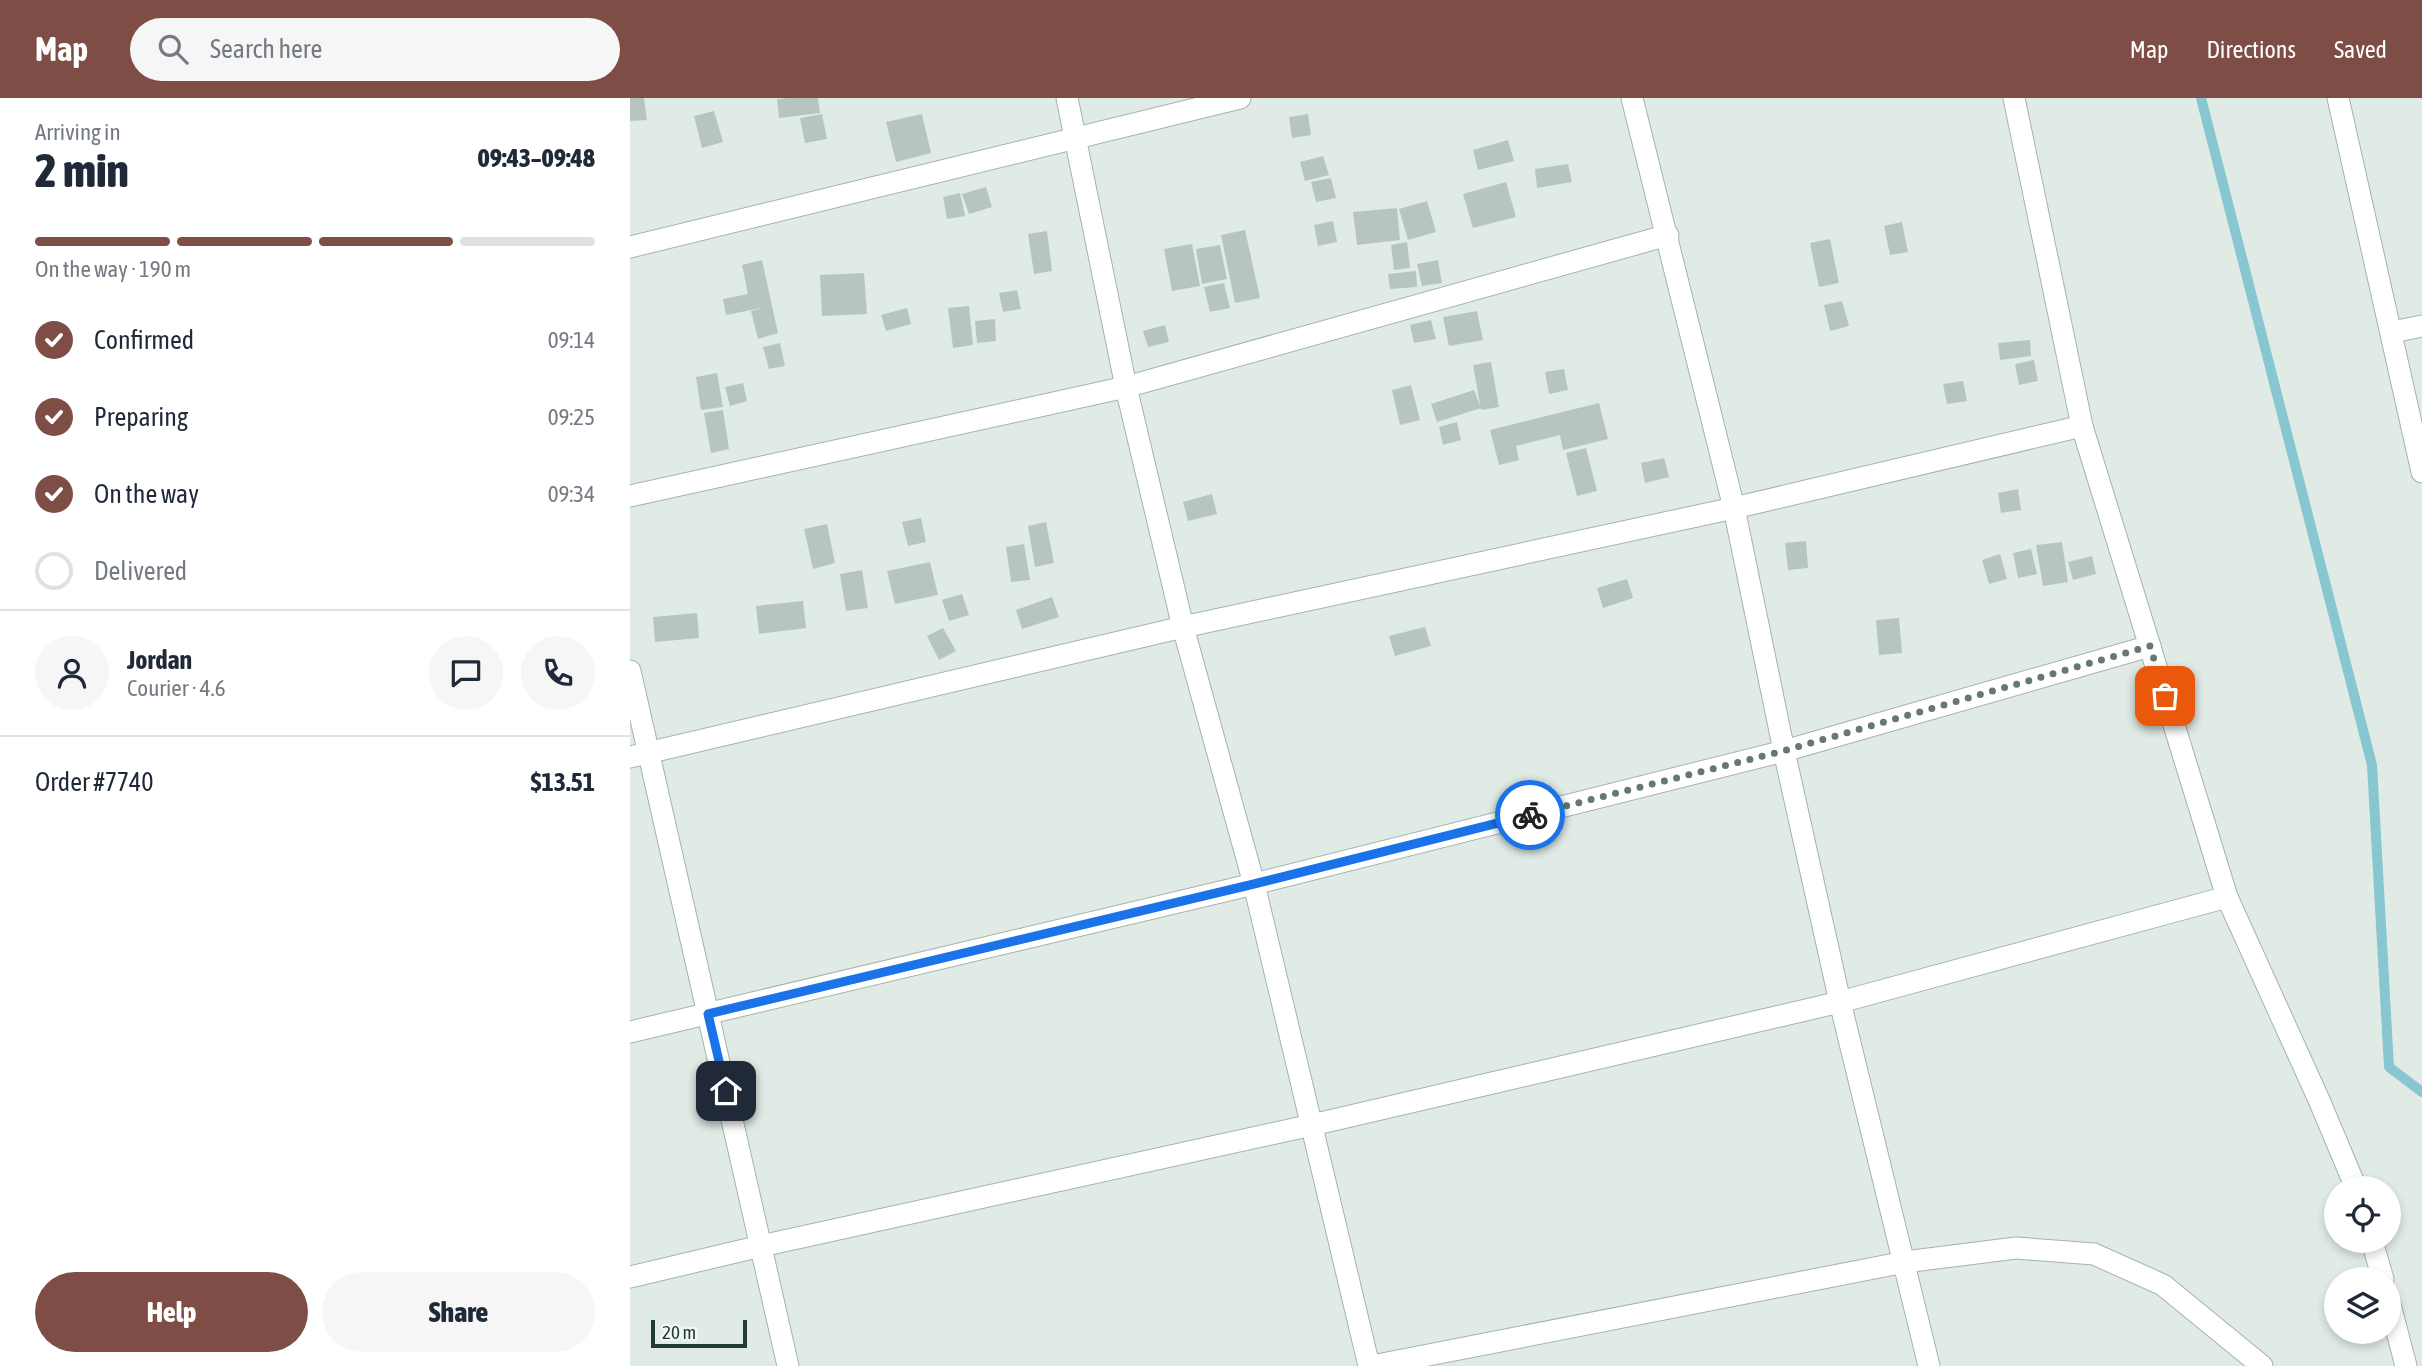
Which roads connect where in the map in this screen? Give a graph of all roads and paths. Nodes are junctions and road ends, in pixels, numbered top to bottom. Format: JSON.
{"nodes":[{"id":1,"x":1067,"y":98,"type":"edge"},
{"id":2,"x":1240,"y":98,"type":"edge"},
{"id":3,"x":1632,"y":98,"type":"edge"},
{"id":4,"x":2014,"y":98,"type":"edge"},
{"id":5,"x":2338,"y":98,"type":"edge"},
{"id":6,"x":1076,"y":137,"type":"junction"},
{"id":7,"x":1668,"y":235,"type":"junction"},
{"id":8,"x":630,"y":247,"type":"edge"},
{"id":9,"x":2422,"y":326,"type":"edge"},
{"id":10,"x":2392,"y":332,"type":"junction"},
{"id":11,"x":1126,"y":387,"type":"junction"},
{"id":12,"x":2082,"y":426,"type":"junction"},
{"id":13,"x":2422,"y":472,"type":"edge"},
{"id":14,"x":630,"y":496,"type":"edge"},
{"id":15,"x":1734,"y":508,"type":"junction"},
{"id":16,"x":1183,"y":627,"type":"junction"},
{"id":17,"x":2150,"y":646,"type":"junction"},
{"id":18,"x":630,"y":671,"type":"edge"},
{"id":19,"x":1783,"y":751,"type":"junction"},
{"id":20,"x":639,"y":754,"type":"edge"},
{"id":21,"x":1254,"y":884,"type":"junction"},
{"id":22,"x":2227,"y":897,"type":"junction"},
{"id":23,"x":1840,"y":1002,"type":"junction"},
{"id":24,"x":708,"y":1014,"type":"junction"},
{"id":25,"x":630,"y":1032,"type":"edge"},
{"id":26,"x":1312,"y":1125,"type":"junction"},
{"id":27,"x":2351,"y":1176,"type":"edge"},
{"id":28,"x":761,"y":1246,"type":"junction"},
{"id":29,"x":1905,"y":1262,"type":"junction"},
{"id":30,"x":630,"y":1277,"type":"edge"},
{"id":31,"x":2400,"y":1344,"type":"edge"},
{"id":32,"x":788,"y":1366,"type":"edge"},
{"id":33,"x":1371,"y":1366,"type":"edge"},
{"id":34,"x":1929,"y":1366,"type":"edge"},
{"id":35,"x":2262,"y":1366,"type":"edge"},
{"id":36,"x":2406,"y":1366,"type":"edge"}],
"edges":[{"from":1,"to":6,"type":"street"},
{"from":2,"to":6,"type":"street"},
{"from":3,"to":7,"type":"street"},
{"from":4,"to":12,"type":"street"},
{"from":5,"to":10,"type":"street"},
{"from":6,"to":8,"type":"street"},
{"from":6,"to":11,"type":"street"},
{"from":7,"to":11,"type":"street"},
{"from":7,"to":15,"type":"street"},
{"from":9,"to":10,"type":"street"},
{"from":10,"to":13,"type":"street"},
{"from":11,"to":14,"type":"street"},
{"from":11,"to":16,"type":"street"},
{"from":12,"to":15,"type":"street"},
{"from":12,"to":17,"type":"street"},
{"from":15,"to":16,"type":"street"},
{"from":15,"to":19,"type":"street"},
{"from":16,"to":20,"type":"street"},
{"from":16,"to":21,"type":"street"},
{"from":17,"to":19,"type":"street"},
{"from":17,"to":22,"type":"street"},
{"from":18,"to":20,"type":"street"},
{"from":19,"to":21,"type":"street"},
{"from":19,"to":23,"type":"street"},
{"from":20,"to":24,"type":"street"},
{"from":21,"to":24,"type":"street"},
{"from":21,"to":26,"type":"street"},
{"from":22,"to":23,"type":"street"},
{"from":22,"to":27,"type":"street"},
{"from":23,"to":26,"type":"street"},
{"from":23,"to":29,"type":"street"},
{"from":24,"to":25,"type":"street"},
{"from":24,"to":28,"type":"street"},
{"from":26,"to":28,"type":"street"},
{"from":26,"to":33,"type":"street"},
{"from":28,"to":30,"type":"street"},
{"from":28,"to":32,"type":"street"},
{"from":29,"to":33,"type":"street"},
{"from":29,"to":34,"type":"street"},
{"from":29,"to":35,"type":"street"},
{"from":31,"to":36,"type":"street"}]}
